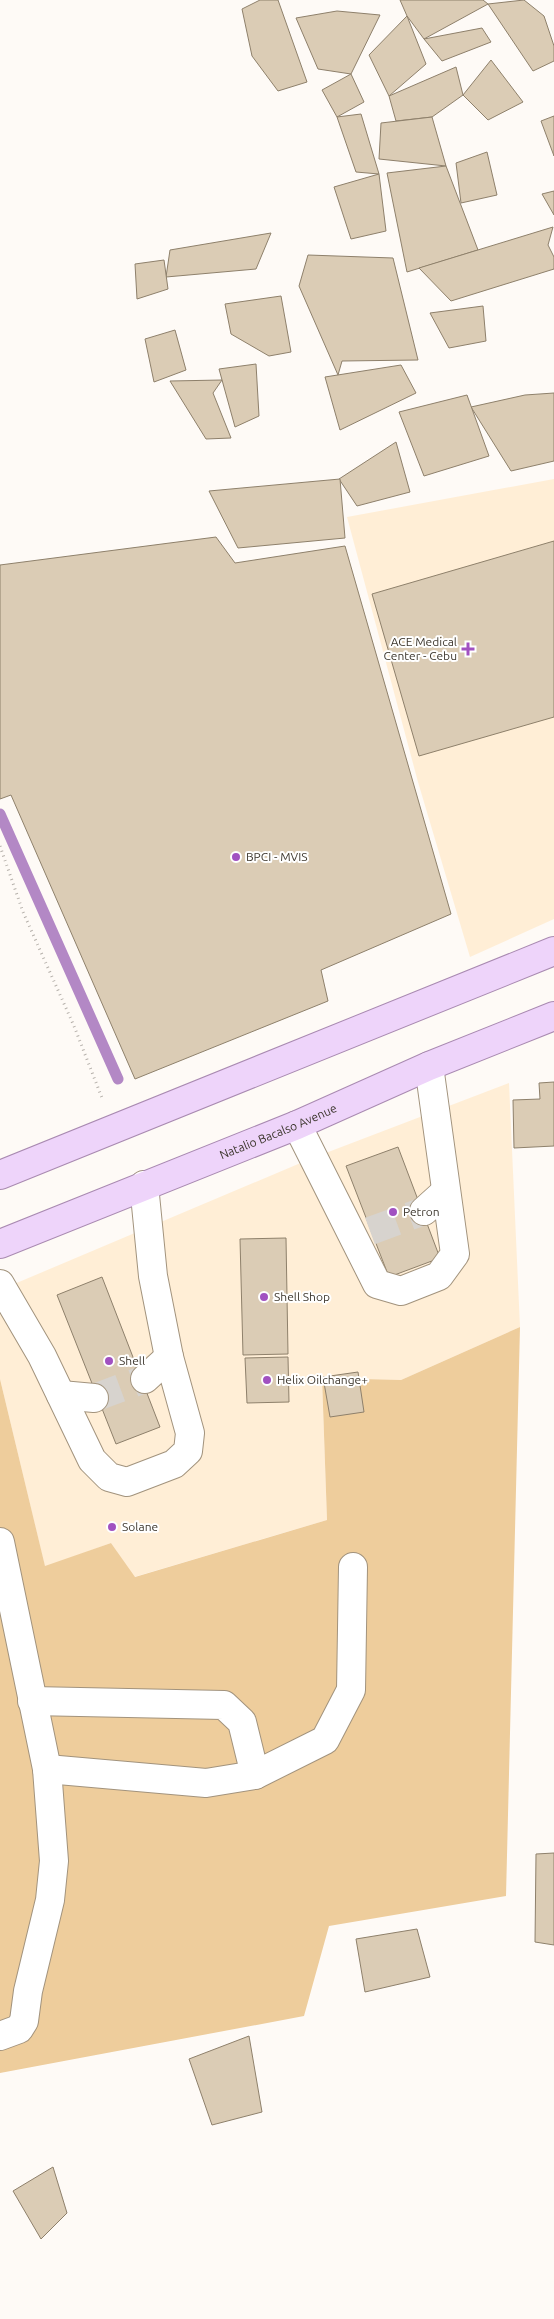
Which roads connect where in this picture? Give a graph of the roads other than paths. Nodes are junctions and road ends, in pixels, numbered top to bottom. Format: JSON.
{"nodes":[{"id":1,"x":554,"y":951,"type":"edge"},
{"id":2,"x":554,"y":1016,"type":"edge"},
{"id":3,"x":430,"y":1066,"type":"junction"},
{"id":4,"x":297,"y":1125,"type":"junction"},
{"id":5,"x":0,"y":1175,"type":"edge"},
{"id":6,"x":144,"y":1185,"type":"junction"},
{"id":7,"x":445,"y":1192,"type":"junction"},
{"id":8,"x":424,"y":1211,"type":"tunnel mouth"},
{"id":9,"x":0,"y":1244,"type":"edge"},
{"id":10,"x":0,"y":1284,"type":"edge"},
{"id":11,"x":169,"y":1357,"type":"junction"},
{"id":12,"x":145,"y":1379,"type":"tunnel mouth"},
{"id":13,"x":60,"y":1395,"type":"junction"},
{"id":14,"x":94,"y":1398,"type":"tunnel mouth"},
{"id":15,"x":0,"y":1542,"type":"edge"},
{"id":16,"x":353,"y":1567,"type":"dead end"},
{"id":17,"x":4,"y":1579,"type":"edge"},
{"id":18,"x":32,"y":1701,"type":"junction"},
{"id":19,"x":46,"y":1769,"type":"junction"},
{"id":20,"x":255,"y":1775,"type":"junction"},
{"id":21,"x":0,"y":2036,"type":"edge"}],
"edges":[{"from":1,"to":5,"type":"main road"},
{"from":2,"to":3,"type":"main road","name":"Natalio Bacalso Avenue"},
{"from":3,"to":4,"type":"main road","name":"Natalio Bacalso Avenue"},
{"from":3,"to":7,"type":"lane"},
{"from":4,"to":6,"type":"main road","name":"Natalio Bacalso Avenue"},
{"from":4,"to":7,"type":"lane"},
{"from":6,"to":9,"type":"main road","name":"Natalio Bacalso Avenue"},
{"from":6,"to":11,"type":"lane"},
{"from":7,"to":8,"type":"lane"},
{"from":10,"to":13,"type":"lane"},
{"from":11,"to":12,"type":"lane"},
{"from":11,"to":13,"type":"lane"},
{"from":13,"to":14,"type":"lane"},
{"from":15,"to":17,"type":"lane"},
{"from":16,"to":20,"type":"lane"},
{"from":17,"to":18,"type":"lane"},
{"from":18,"to":19,"type":"lane"},
{"from":18,"to":20,"type":"lane"},
{"from":19,"to":20,"type":"lane"},
{"from":19,"to":21,"type":"lane"}]}
